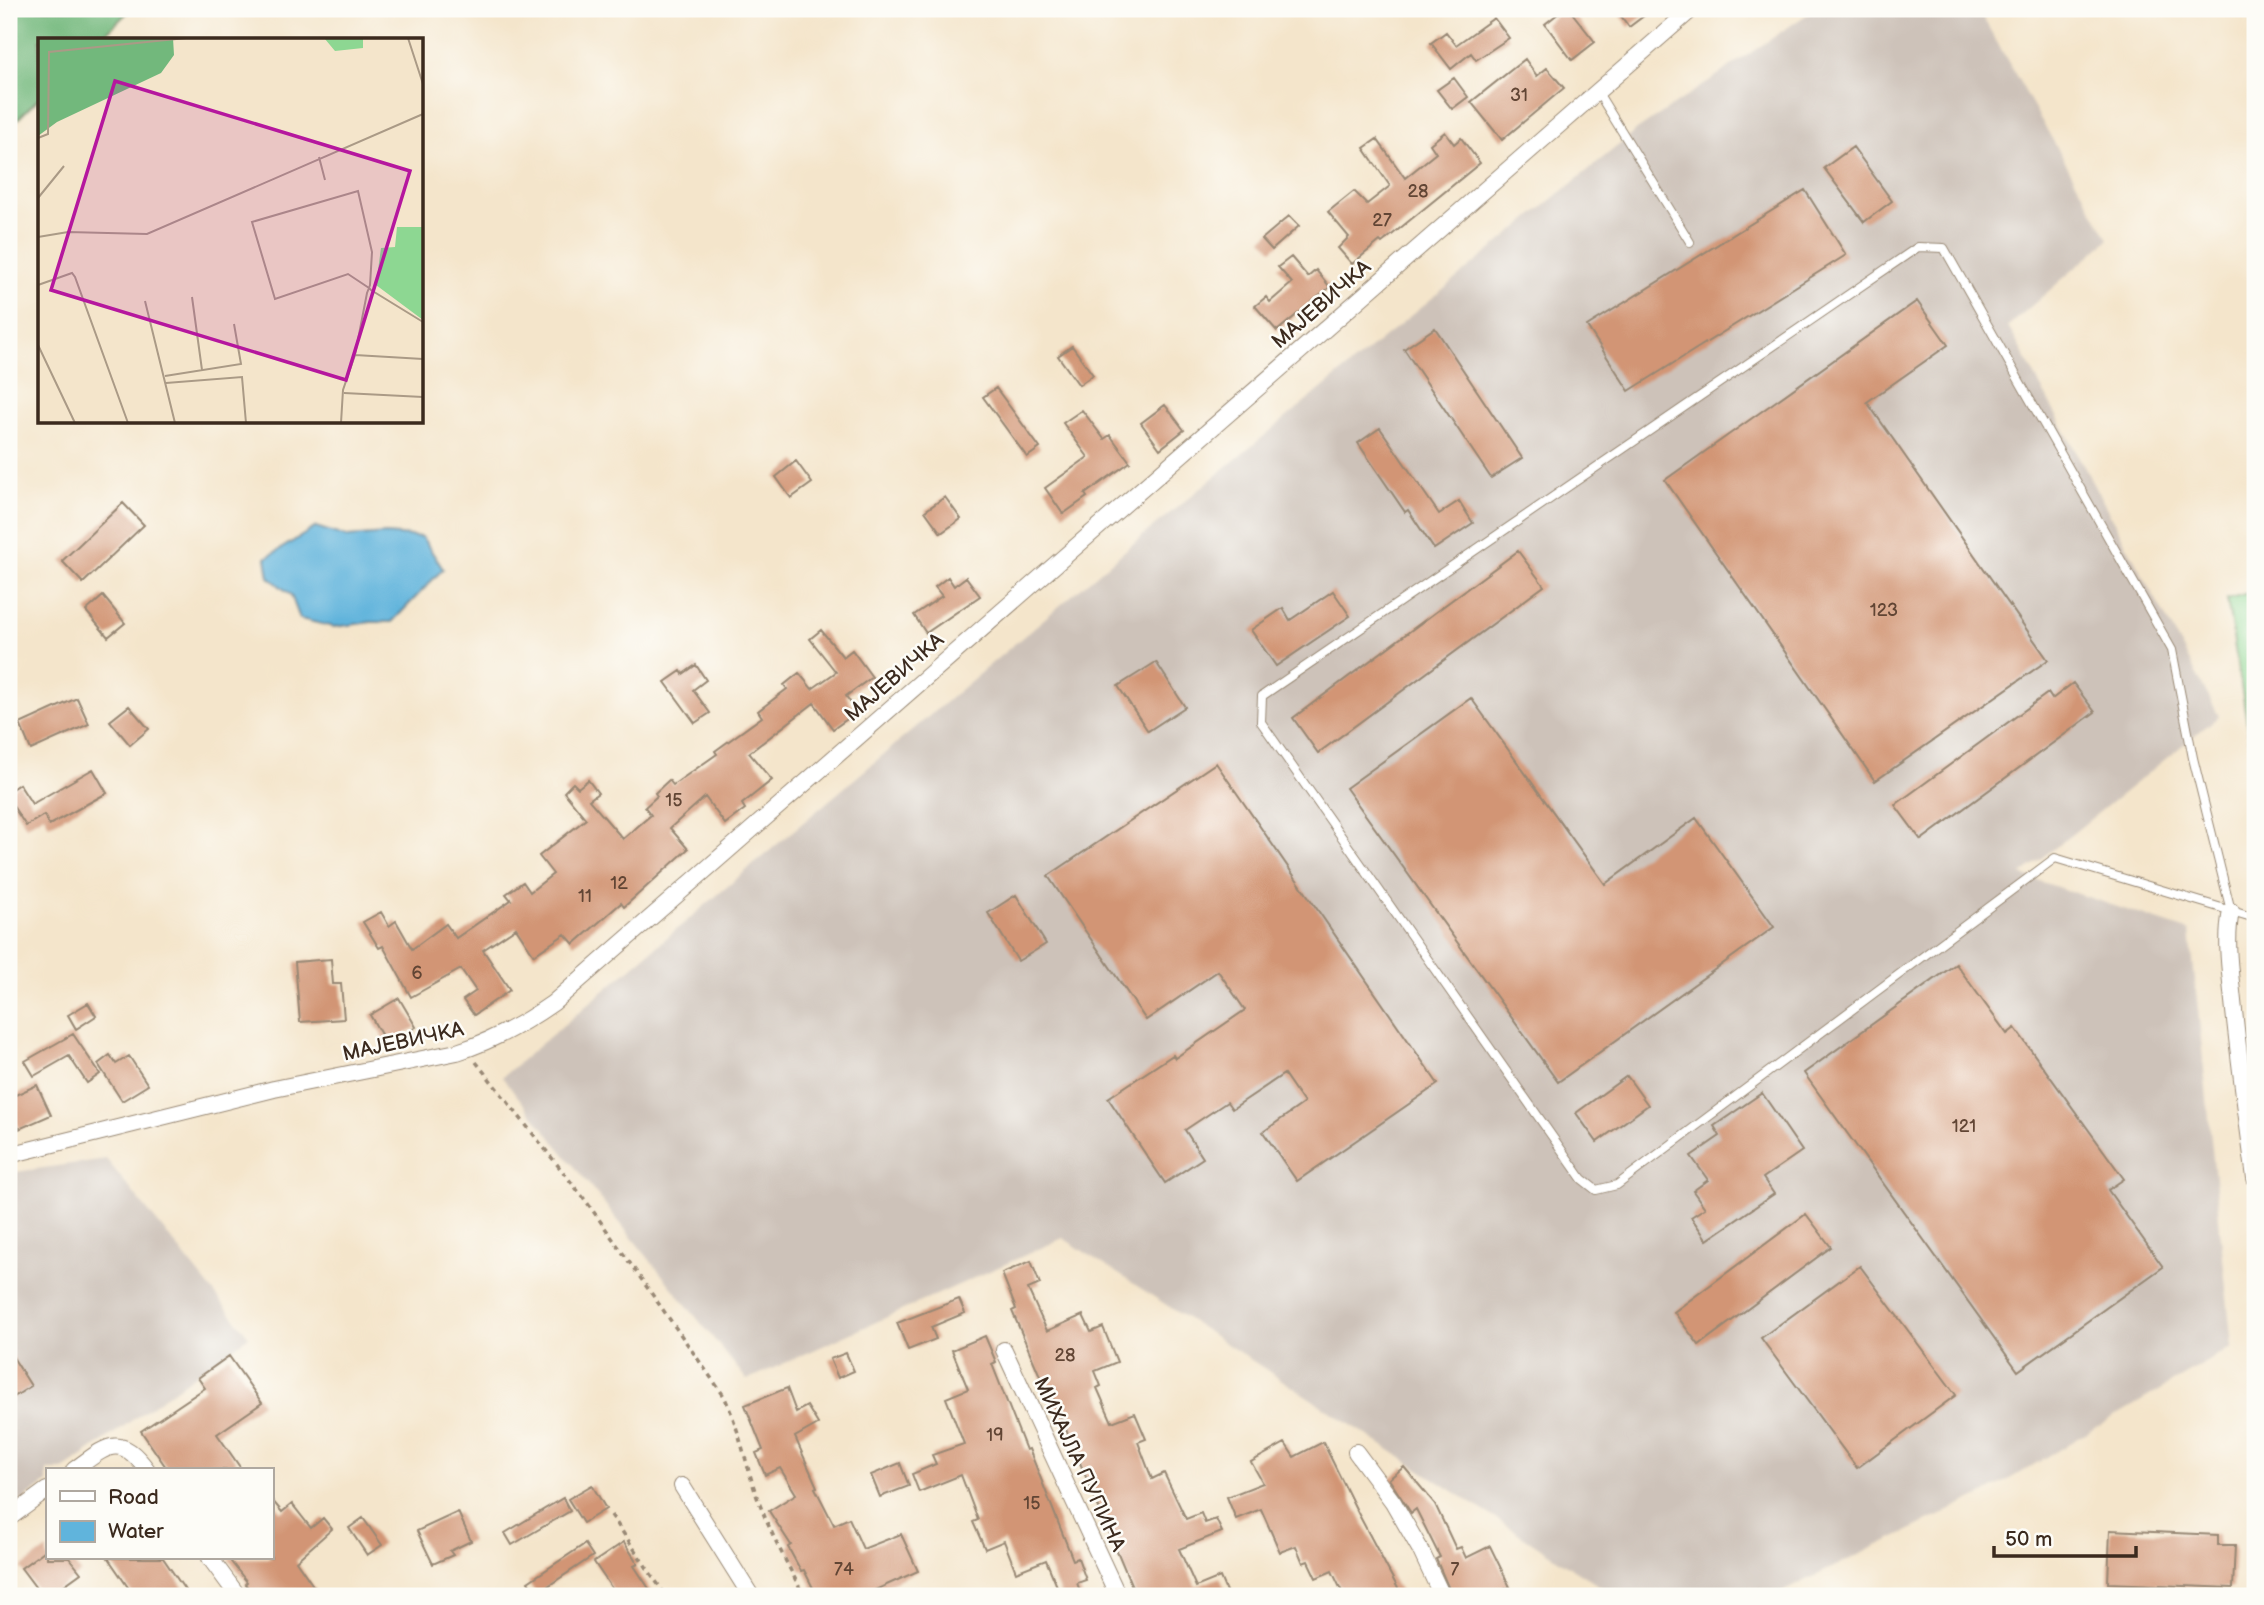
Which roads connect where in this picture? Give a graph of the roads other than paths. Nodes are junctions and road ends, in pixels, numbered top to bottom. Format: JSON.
{"nodes":[{"id":1,"x":1692,"y":9,"type":"edge"},
{"id":2,"x":1597,"y":91,"type":"junction"},
{"id":3,"x":1690,"y":242,"type":"dead end"},
{"id":4,"x":2231,"y":911,"type":"junction"},
{"id":5,"x":2255,"y":918,"type":"edge"},
{"id":6,"x":9,"y":1156,"type":"edge"},
{"id":7,"x":2255,"y":1178,"type":"edge"},
{"id":8,"x":1004,"y":1350,"type":"dead end"},
{"id":9,"x":1356,"y":1452,"type":"dead end"},
{"id":10,"x":77,"y":1468,"type":"edge"},
{"id":11,"x":146,"y":1468,"type":"edge"},
{"id":12,"x":682,"y":1486,"type":"dead end"},
{"id":13,"x":46,"y":1491,"type":"edge"},
{"id":14,"x":9,"y":1518,"type":"edge"},
{"id":15,"x":211,"y":1560,"type":"edge"},
{"id":16,"x":237,"y":1596,"type":"edge"},
{"id":17,"x":751,"y":1596,"type":"edge"},
{"id":18,"x":1118,"y":1596,"type":"edge"},
{"id":19,"x":1442,"y":1596,"type":"edge"}],
"edges":[{"from":1,"to":2,"type":"street","name":"МАЈЕВИЧКА"},
{"from":2,"to":3,"type":"lane"},
{"from":2,"to":6,"type":"street","name":"МАЈЕВИЧКА"},
{"from":4,"to":4,"type":"lane"},
{"from":4,"to":5,"type":"lane"},
{"from":4,"to":7,"type":"street"},
{"from":8,"to":18,"type":"street","name":"МИХАЈЛА ПУПИНА"},
{"from":9,"to":19,"type":"street"},
{"from":10,"to":11,"type":"street"},
{"from":12,"to":17,"type":"street"},
{"from":13,"to":14,"type":"street"},
{"from":15,"to":16,"type":"street"}]}
